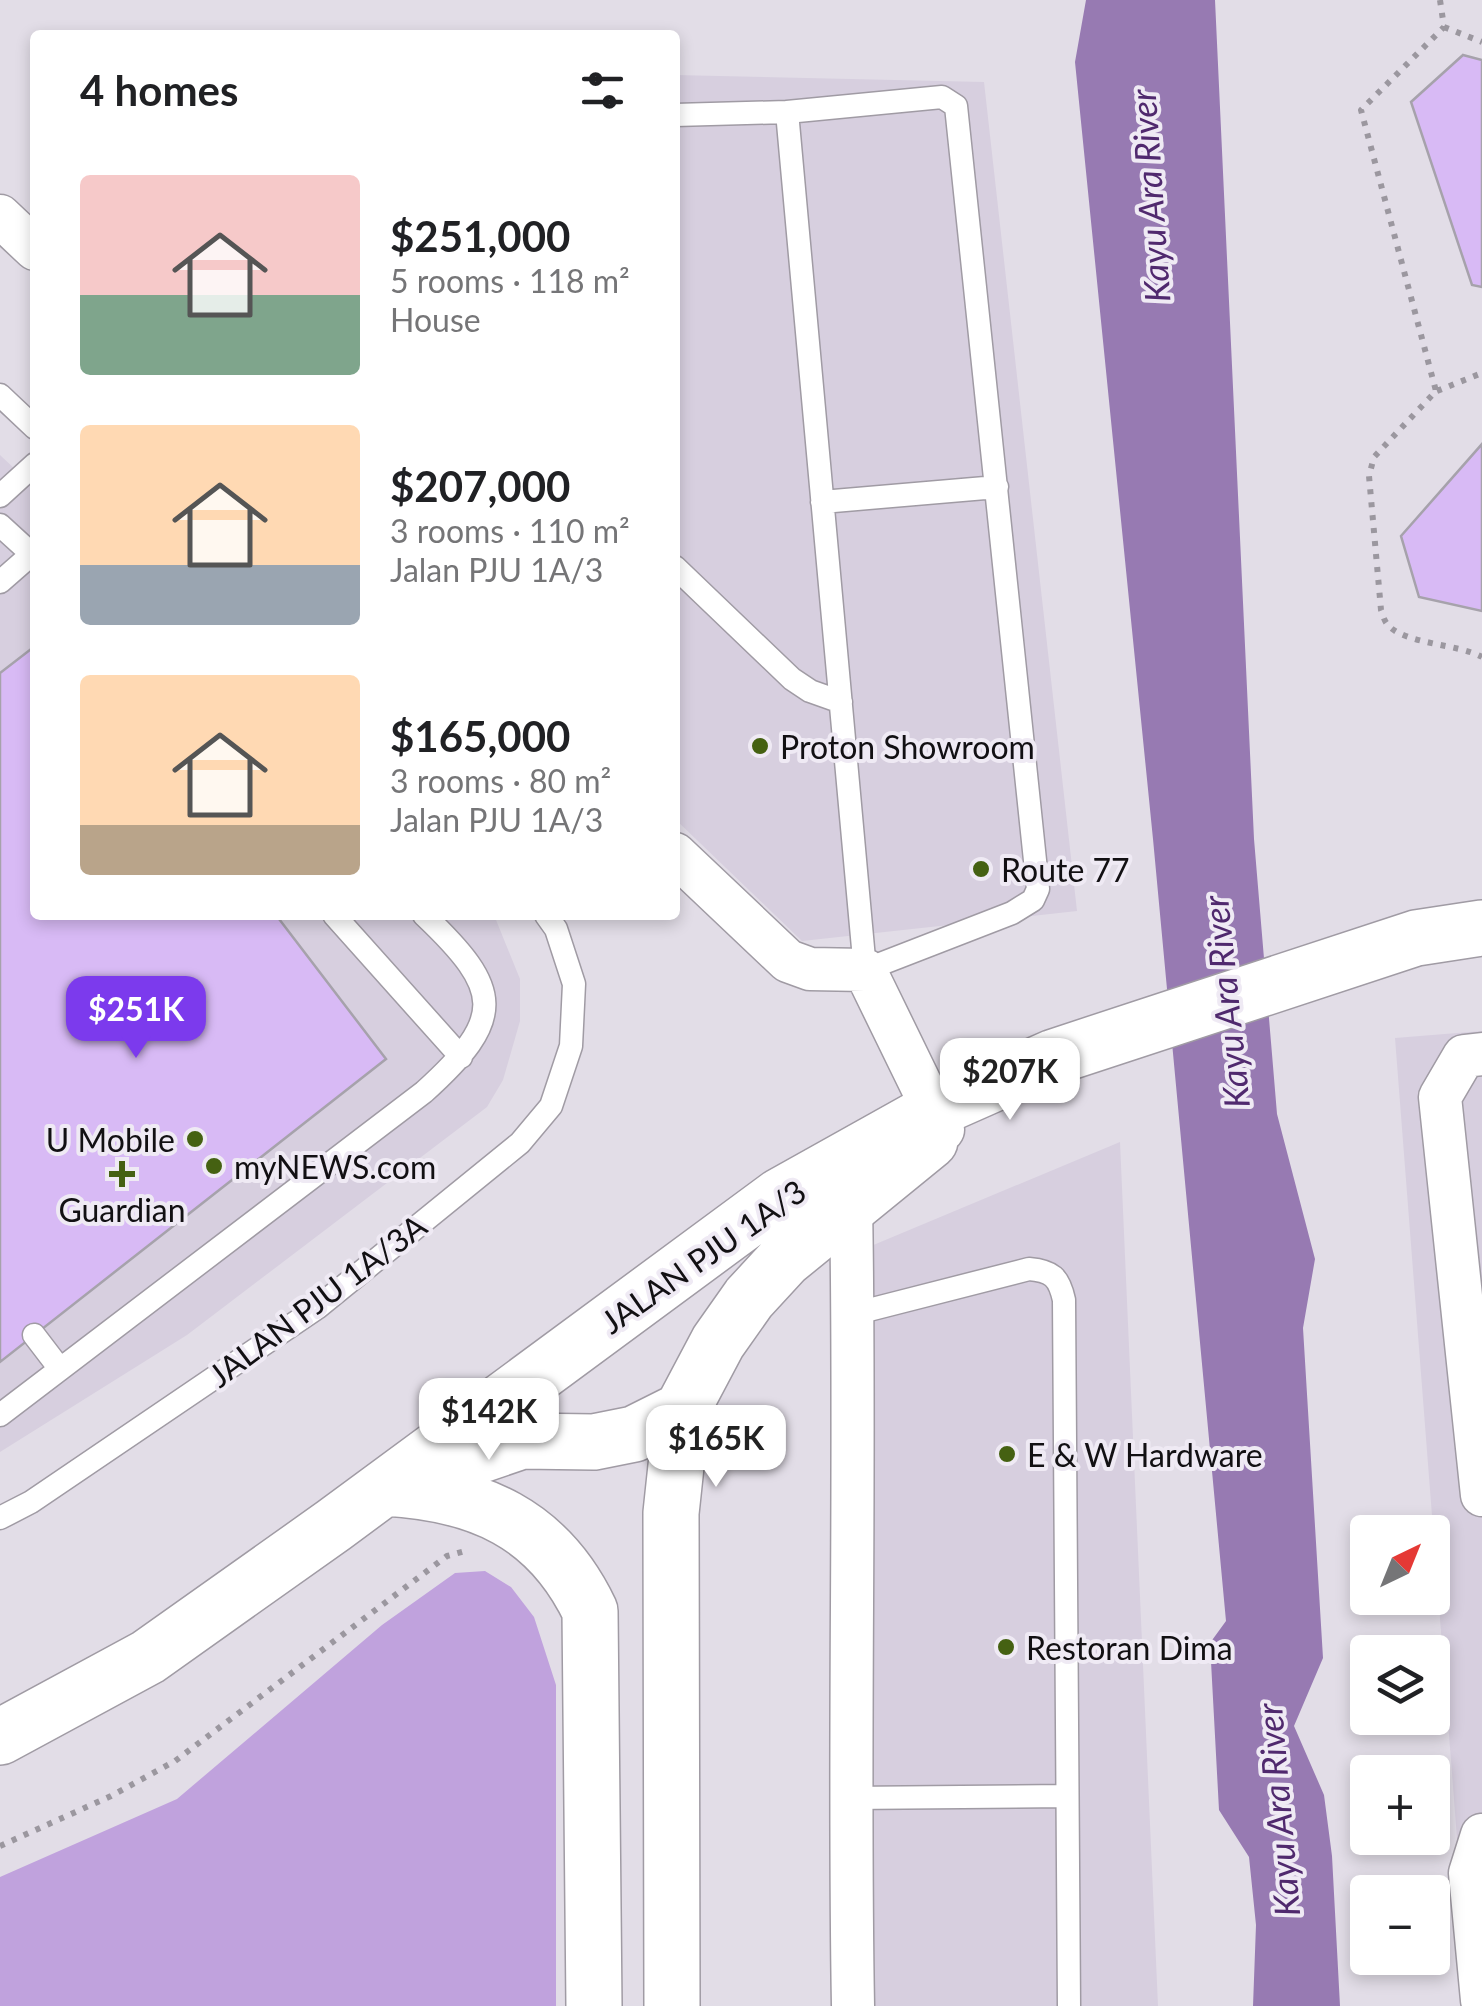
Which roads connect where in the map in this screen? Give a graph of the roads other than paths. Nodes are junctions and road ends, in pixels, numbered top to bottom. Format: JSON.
{"nodes":[{"id":1,"x":787,"y":112,"type":"junction"},
{"id":2,"x":680,"y":115,"type":"edge"},
{"id":3,"x":0,"y":216,"type":"edge"},
{"id":4,"x":30,"y":243,"type":"edge"},
{"id":5,"x":0,"y":395,"type":"edge"},
{"id":6,"x":30,"y":423,"type":"edge"},
{"id":7,"x":30,"y":469,"type":"edge"},
{"id":8,"x":997,"y":486,"type":"junction"},
{"id":9,"x":0,"y":496,"type":"edge"},
{"id":10,"x":822,"y":502,"type":"junction"},
{"id":11,"x":0,"y":525,"type":"edge"},
{"id":12,"x":30,"y":552,"type":"edge"},
{"id":13,"x":30,"y":557,"type":"edge"},
{"id":14,"x":680,"y":572,"type":"edge"},
{"id":15,"x":0,"y":582,"type":"edge"},
{"id":16,"x":841,"y":702,"type":"junction"},
{"id":17,"x":680,"y":859,"type":"edge"},
{"id":18,"x":338,"y":920,"type":"edge"},
{"id":19,"x":429,"y":920,"type":"edge"},
{"id":20,"x":550,"y":920,"type":"edge"},
{"id":21,"x":1482,"y":928,"type":"edge"},
{"id":22,"x":865,"y":970,"type":"junction"},
{"id":23,"x":1473,"y":1055,"type":"edge"},
{"id":24,"x":461,"y":1057,"type":"junction"},
{"id":25,"x":939,"y":1120,"type":"junction"},
{"id":26,"x":850,"y":1206,"type":"junction"},
{"id":27,"x":1468,"y":1241,"type":"edge"},
{"id":28,"x":853,"y":1314,"type":"junction"},
{"id":29,"x":34,"y":1335,"type":"dead end"},
{"id":30,"x":60,"y":1369,"type":"junction"},
{"id":31,"x":682,"y":1410,"type":"junction"},
{"id":32,"x":0,"y":1415,"type":"edge"},
{"id":33,"x":1479,"y":1443,"type":"edge"},
{"id":34,"x":384,"y":1488,"type":"junction"},
{"id":35,"x":1482,"y":1495,"type":"edge"},
{"id":36,"x":0,"y":1518,"type":"edge"},
{"id":37,"x":0,"y":1737,"type":"edge"},
{"id":38,"x":1067,"y":1796,"type":"junction"},
{"id":39,"x":849,"y":1798,"type":"junction"},
{"id":40,"x":1482,"y":1835,"type":"edge"},
{"id":41,"x":1482,"y":2000,"type":"edge"},
{"id":42,"x":594,"y":2006,"type":"edge"},
{"id":43,"x":672,"y":2006,"type":"edge"},
{"id":44,"x":853,"y":2006,"type":"edge"},
{"id":45,"x":1069,"y":2006,"type":"edge"}],
"edges":[{"from":1,"to":2,"type":"lane"},
{"from":1,"to":8,"type":"lane"},
{"from":1,"to":10,"type":"lane"},
{"from":3,"to":4,"type":"street"},
{"from":5,"to":6,"type":"lane"},
{"from":7,"to":9,"type":"lane"},
{"from":8,"to":10,"type":"lane"},
{"from":8,"to":22,"type":"lane"},
{"from":10,"to":16,"type":"lane"},
{"from":11,"to":12,"type":"lane"},
{"from":13,"to":15,"type":"lane"},
{"from":14,"to":16,"type":"lane"},
{"from":16,"to":22,"type":"lane"},
{"from":17,"to":22,"type":"street"},
{"from":18,"to":24,"type":"lane"},
{"from":19,"to":24,"type":"lane"},
{"from":20,"to":36,"type":"lane","name":"JALAN PJU 1A/3A"},
{"from":21,"to":25,"type":"street","name":"JALAN PJU 1A/3"},
{"from":22,"to":25,"type":"street"},
{"from":23,"to":27,"type":"street"},
{"from":24,"to":30,"type":"lane"},
{"from":25,"to":26,"type":"street"},
{"from":25,"to":34,"type":"street","name":"JALAN PJU 1A/3"},
{"from":26,"to":28,"type":"street","name":"JALAN PJU 1A/3"},
{"from":26,"to":31,"type":"street"},
{"from":27,"to":33,"type":"street"},
{"from":28,"to":38,"type":"lane"},
{"from":28,"to":39,"type":"street","name":"JALAN PJU 1A/3"},
{"from":29,"to":30,"type":"lane"},
{"from":30,"to":32,"type":"lane"},
{"from":31,"to":34,"type":"street"},
{"from":31,"to":43,"type":"street"},
{"from":33,"to":35,"type":"street"},
{"from":34,"to":37,"type":"street","name":"JALAN PJU 1A/3"},
{"from":34,"to":42,"type":"street"},
{"from":38,"to":39,"type":"lane"},
{"from":38,"to":45,"type":"lane"},
{"from":39,"to":44,"type":"street","name":"JALAN PJU 1A/3"},
{"from":40,"to":41,"type":"street"}]}
